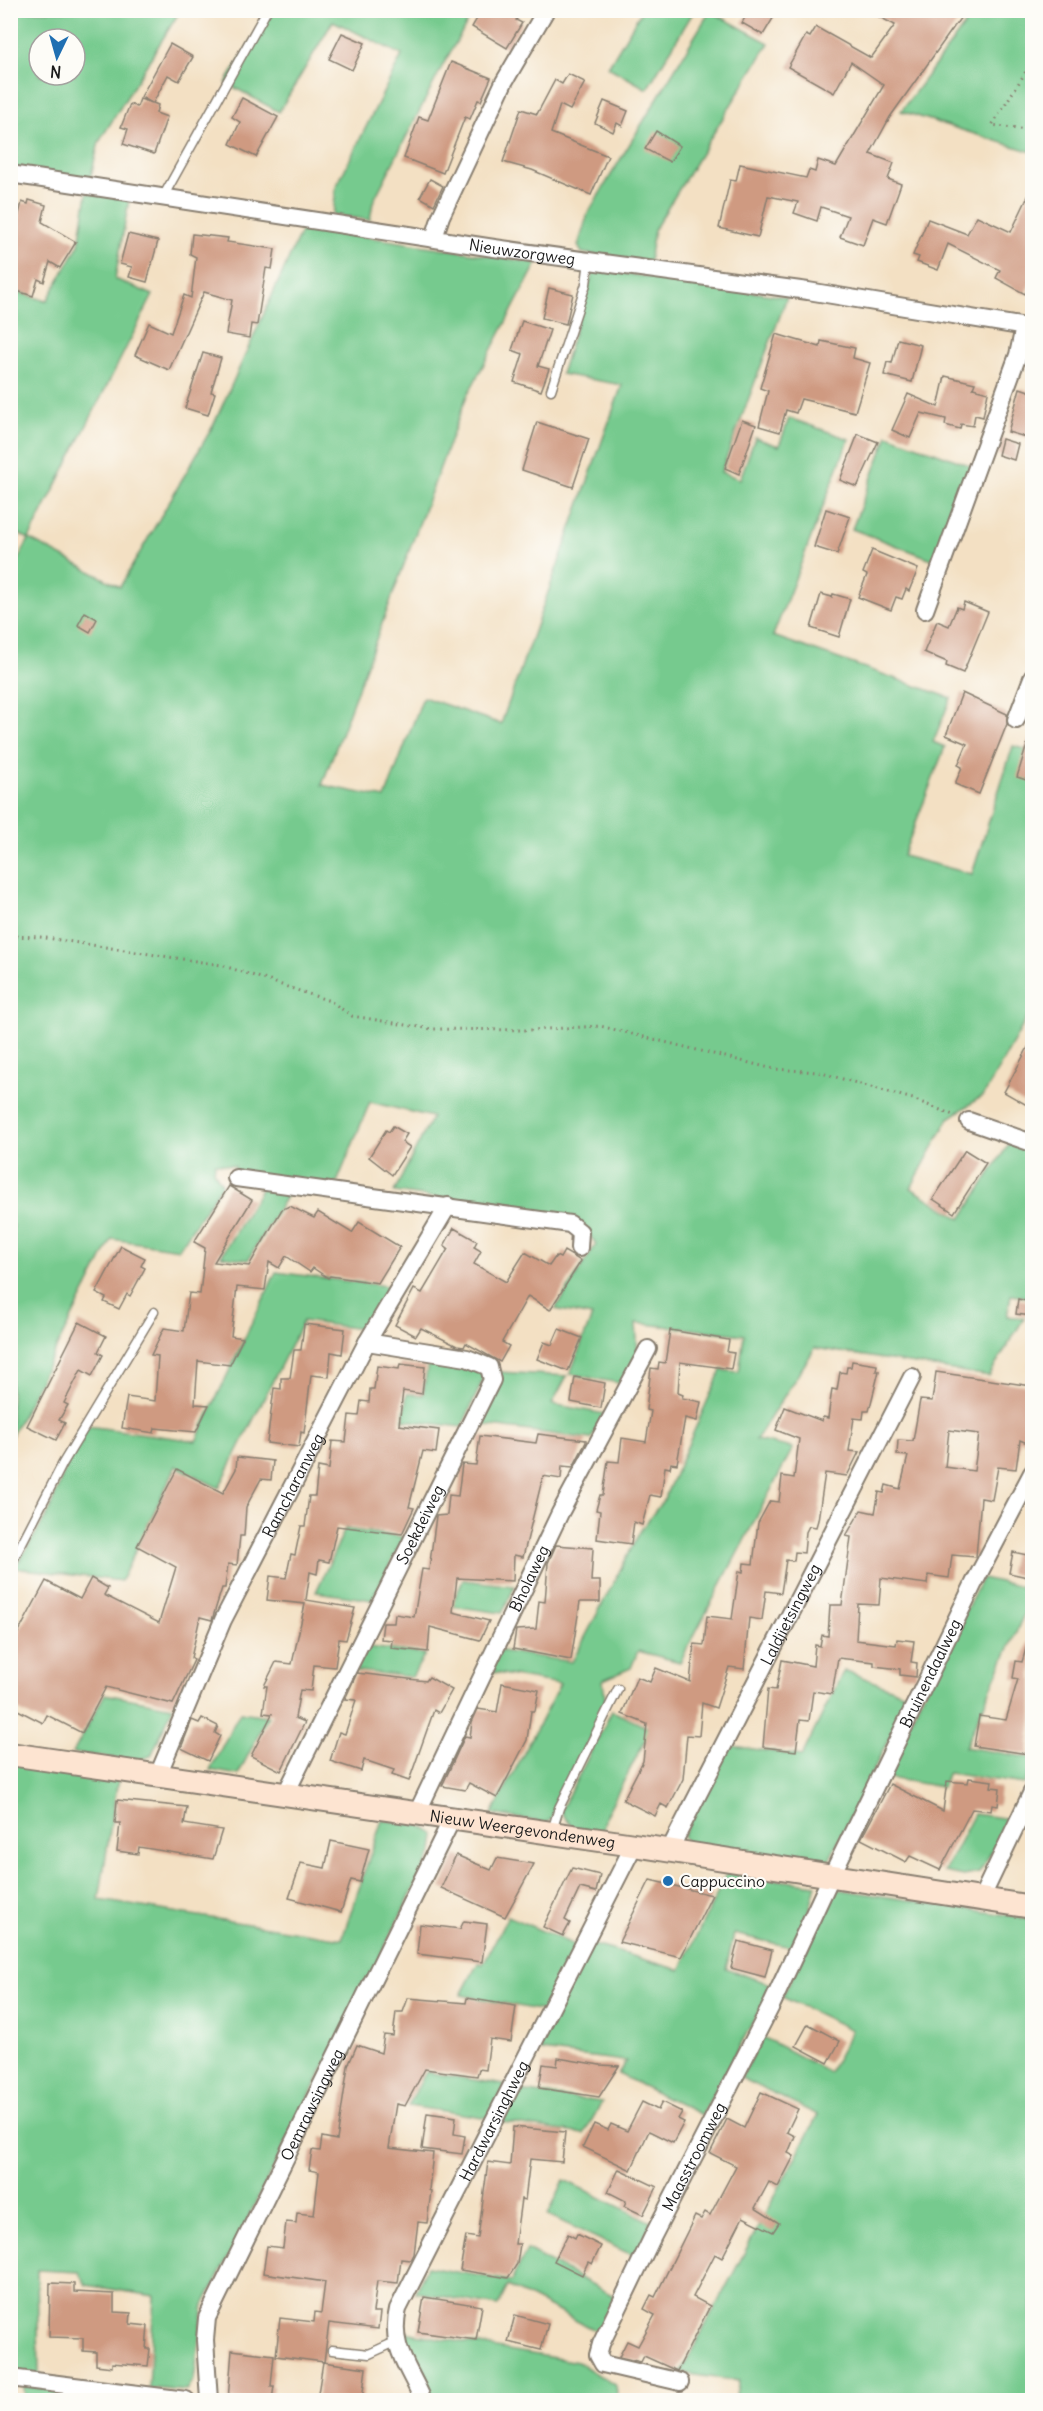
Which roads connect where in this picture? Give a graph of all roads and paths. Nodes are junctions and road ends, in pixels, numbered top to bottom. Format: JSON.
{"nodes":[{"id":1,"x":267,"y":10,"type":"edge"},
{"id":2,"x":546,"y":10,"type":"edge"},
{"id":3,"x":1032,"y":62,"type":"edge"},
{"id":4,"x":1032,"y":131,"type":"edge"},
{"id":5,"x":10,"y":174,"type":"edge"},
{"id":6,"x":163,"y":197,"type":"junction"},
{"id":7,"x":434,"y":238,"type":"junction"},
{"id":8,"x":589,"y":261,"type":"junction"},
{"id":9,"x":1028,"y":327,"type":"edge"},
{"id":10,"x":552,"y":390,"type":"dead end"},
{"id":11,"x":925,"y":610,"type":"dead end"},
{"id":12,"x":1032,"y":678,"type":"edge"},
{"id":13,"x":1016,"y":720,"type":"dead end"},
{"id":14,"x":10,"y":936,"type":"edge"},
{"id":15,"x":969,"y":1121,"type":"joint"},
{"id":16,"x":1032,"y":1143,"type":"edge"},
{"id":17,"x":236,"y":1178,"type":"dead end"},
{"id":18,"x":448,"y":1206,"type":"junction"},
{"id":19,"x":579,"y":1248,"type":"dead end"},
{"id":20,"x":154,"y":1312,"type":"dead end"},
{"id":21,"x":367,"y":1342,"type":"junction"},
{"id":22,"x":648,"y":1349,"type":"dead end"},
{"id":23,"x":912,"y":1377,"type":"dead end"},
{"id":24,"x":1032,"y":1473,"type":"edge"},
{"id":25,"x":10,"y":1566,"type":"edge"},
{"id":26,"x":618,"y":1689,"type":"dead end"},
{"id":27,"x":10,"y":1754,"type":"edge"},
{"id":28,"x":158,"y":1775,"type":"junction"},
{"id":29,"x":1032,"y":1792,"type":"edge"},
{"id":30,"x":286,"y":1793,"type":"junction"},
{"id":31,"x":417,"y":1813,"type":"junction"},
{"id":32,"x":452,"y":1819,"type":"junction"},
{"id":33,"x":551,"y":1834,"type":"junction"},
{"id":34,"x":634,"y":1845,"type":"junction"},
{"id":35,"x":669,"y":1851,"type":"junction"},
{"id":36,"x":831,"y":1877,"type":"junction"},
{"id":37,"x":981,"y":1899,"type":"junction"},
{"id":38,"x":1032,"y":1907,"type":"edge"},
{"id":39,"x":395,"y":2342,"type":"junction"},
{"id":40,"x":332,"y":2350,"type":"dead end"},
{"id":41,"x":10,"y":2378,"type":"edge"},
{"id":42,"x":680,"y":2382,"type":"dead end"},
{"id":43,"x":186,"y":2400,"type":"edge"},
{"id":44,"x":210,"y":2400,"type":"edge"},
{"id":45,"x":423,"y":2400,"type":"edge"}],
"edges":[{"from":1,"to":6,"type":"lane"},
{"from":2,"to":7,"type":"street"},
{"from":3,"to":4,"type":"path"},
{"from":5,"to":6,"type":"street","name":"Nieuwzorgweg"},
{"from":6,"to":7,"type":"street","name":"Nieuwzorgweg"},
{"from":7,"to":8,"type":"street","name":"Nieuwzorgweg"},
{"from":8,"to":9,"type":"street","name":"Nieuwzorgweg"},
{"from":8,"to":10,"type":"lane"},
{"from":9,"to":11,"type":"street"},
{"from":12,"to":13,"type":"street"},
{"from":14,"to":15,"type":"path"},
{"from":15,"to":16,"type":"street"},
{"from":17,"to":18,"type":"street"},
{"from":18,"to":19,"type":"street"},
{"from":18,"to":21,"type":"street","name":"Ramcharanweg"},
{"from":20,"to":25,"type":"lane"},
{"from":21,"to":28,"type":"street","name":"Ramcharanweg"},
{"from":21,"to":30,"type":"street","name":"Soekdeiweg"},
{"from":22,"to":31,"type":"street","name":"Bholaweg"},
{"from":23,"to":35,"type":"street","name":"Laldjietsingweg"},
{"from":24,"to":36,"type":"street","name":"Bruinendaalweg"},
{"from":26,"to":33,"type":"lane"},
{"from":27,"to":28,"type":"street","name":"Nieuw Weergevondenweg"},
{"from":28,"to":30,"type":"street","name":"Nieuw Weergevondenweg"},
{"from":29,"to":37,"type":"street"},
{"from":30,"to":31,"type":"street","name":"Nieuw Weergevondenweg"},
{"from":31,"to":32,"type":"street","name":"Nieuw Weergevondenweg"},
{"from":32,"to":33,"type":"street","name":"Nieuw Weergevondenweg"},
{"from":32,"to":44,"type":"street","name":"Oemrawsingweg"},
{"from":33,"to":34,"type":"street","name":"Nieuw Weergevondenweg"},
{"from":34,"to":35,"type":"street","name":"Nieuw Weergevondenweg"},
{"from":34,"to":39,"type":"street","name":"Hardwarsinghweg"},
{"from":35,"to":36,"type":"street","name":"Nieuw Weergevondenweg"},
{"from":36,"to":37,"type":"street","name":"Nieuw Weergevondenweg"},
{"from":36,"to":42,"type":"street","name":"Maasstroomweg"},
{"from":37,"to":38,"type":"street","name":"Nieuw Weergevondenweg"},
{"from":39,"to":40,"type":"lane"},
{"from":39,"to":45,"type":"street"},
{"from":41,"to":43,"type":"street"}]}
